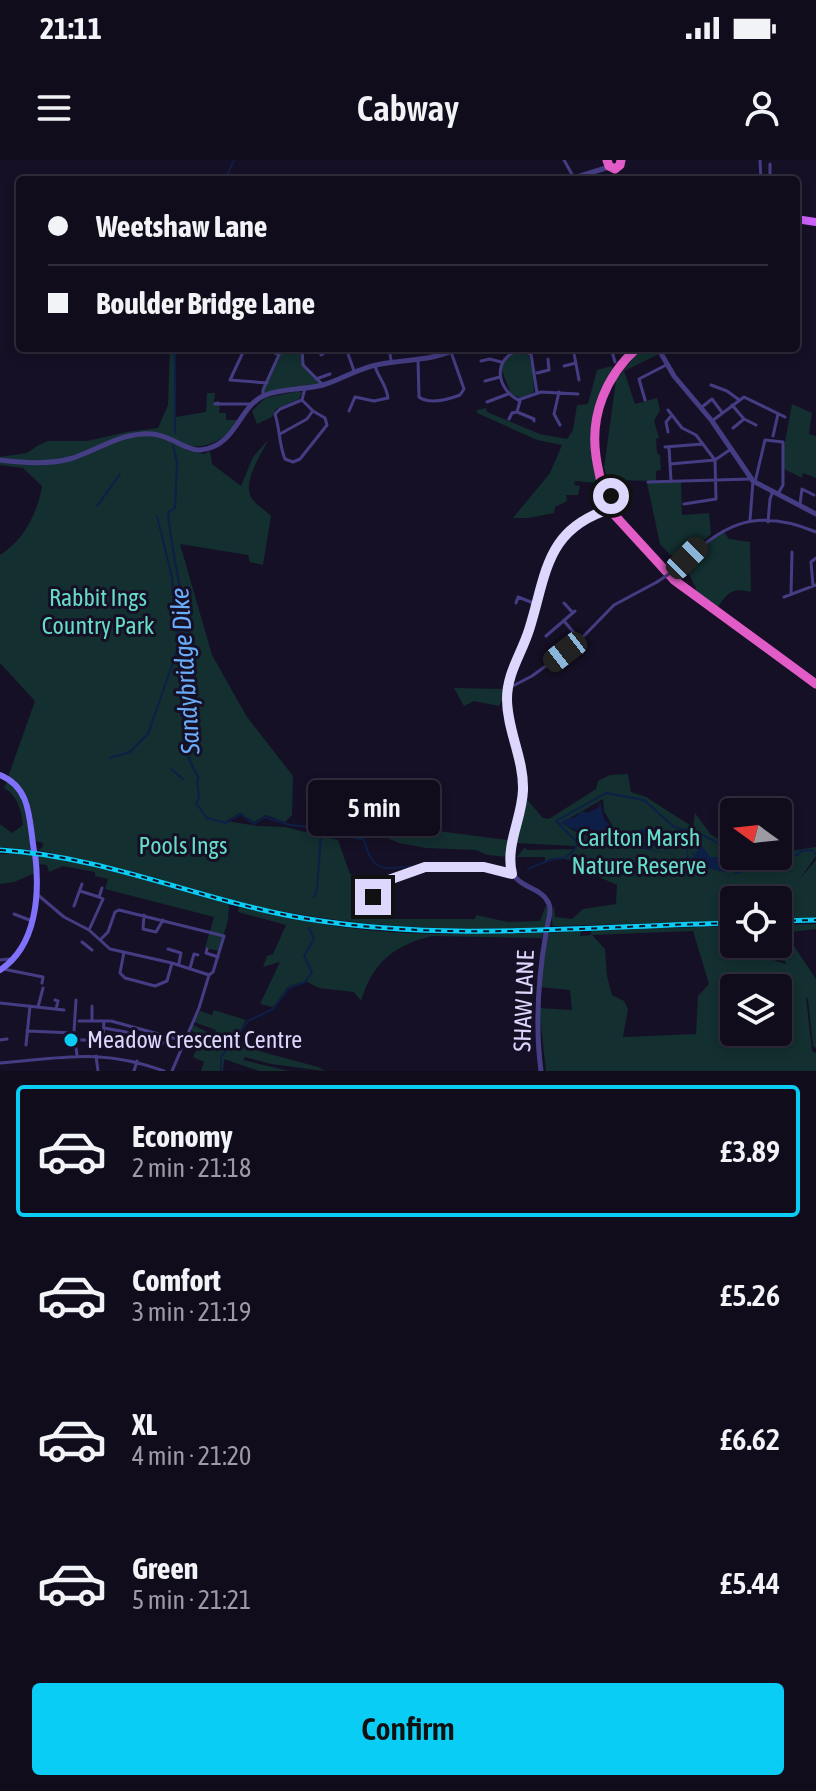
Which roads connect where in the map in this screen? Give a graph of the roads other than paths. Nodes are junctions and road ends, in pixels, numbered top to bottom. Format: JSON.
{"nodes":[{"id":1,"x":770,"y":164,"type":"dead end"},
{"id":2,"x":612,"y":165,"type":"edge"},
{"id":3,"x":582,"y":176,"type":"edge"},
{"id":4,"x":770,"y":176,"type":"edge"},
{"id":5,"x":243,"y":352,"type":"edge"},
{"id":6,"x":272,"y":352,"type":"edge"},
{"id":7,"x":280,"y":352,"type":"edge"},
{"id":8,"x":302,"y":352,"type":"edge"},
{"id":9,"x":326,"y":352,"type":"edge"},
{"id":10,"x":348,"y":352,"type":"edge"},
{"id":11,"x":390,"y":352,"type":"edge"},
{"id":12,"x":451,"y":352,"type":"joint"},
{"id":13,"x":506,"y":352,"type":"edge"},
{"id":14,"x":515,"y":352,"type":"edge"},
{"id":15,"x":531,"y":352,"type":"edge"},
{"id":16,"x":574,"y":352,"type":"edge"},
{"id":17,"x":612,"y":352,"type":"edge"},
{"id":18,"x":633,"y":352,"type":"edge"},
{"id":19,"x":660,"y":352,"type":"edge"},
{"id":20,"x":279,"y":355,"type":"junction"},
{"id":21,"x":321,"y":355,"type":"dead end"},
{"id":22,"x":508,"y":355,"type":"junction"},
{"id":23,"x":548,"y":359,"type":"dead end"},
{"id":24,"x":418,"y":360,"type":"junction"},
{"id":25,"x":481,"y":361,"type":"dead end"},
{"id":26,"x":391,"y":362,"type":"junction"},
{"id":27,"x":501,"y":362,"type":"junction"},
{"id":28,"x":615,"y":362,"type":"dead end"},
{"id":29,"x":576,"y":363,"type":"junction"},
{"id":30,"x":374,"y":365,"type":"junction"},
{"id":31,"x":667,"y":365,"type":"junction"},
{"id":32,"x":564,"y":366,"type":"dead end"},
{"id":33,"x":355,"y":372,"type":"junction"},
{"id":34,"x":536,"y":373,"type":"junction"},
{"id":35,"x":330,"y":374,"type":"dead end"},
{"id":36,"x":502,"y":376,"type":"junction"},
{"id":37,"x":316,"y":379,"type":"junction"},
{"id":38,"x":579,"y":380,"type":"dead end"},
{"id":39,"x":485,"y":381,"type":"dead end"},
{"id":40,"x":267,"y":383,"type":"junction"},
{"id":41,"x":323,"y":385,"type":"junction"},
{"id":42,"x":711,"y":385,"type":"dead end"},
{"id":43,"x":305,"y":388,"type":"junction"},
{"id":44,"x":559,"y":392,"type":"junction"},
{"id":45,"x":537,"y":393,"type":"junction"},
{"id":46,"x":508,"y":394,"type":"junction"},
{"id":47,"x":578,"y":394,"type":"dead end"},
{"id":48,"x":263,"y":396,"type":"junction"},
{"id":49,"x":738,"y":399,"type":"junction"},
{"id":50,"x":302,"y":400,"type":"junction"},
{"id":51,"x":520,"y":400,"type":"junction"},
{"id":52,"x":645,"y":400,"type":"dead end"},
{"id":53,"x":487,"y":402,"type":"dead end"},
{"id":54,"x":220,"y":403,"type":"dead end"},
{"id":55,"x":253,"y":404,"type":"junction"},
{"id":56,"x":732,"y":404,"type":"junction"},
{"id":57,"x":702,"y":407,"type":"junction"},
{"id":58,"x":350,"y":409,"type":"dead end"},
{"id":59,"x":668,"y":410,"type":"dead end"},
{"id":60,"x":313,"y":411,"type":"junction"},
{"id":61,"x":517,"y":412,"type":"junction"},
{"id":62,"x":722,"y":413,"type":"junction"},
{"id":63,"x":778,"y":414,"type":"junction"},
{"id":64,"x":672,"y":415,"type":"junction"},
{"id":65,"x":785,"y":417,"type":"dead end"},
{"id":66,"x":509,"y":419,"type":"dead end"},
{"id":67,"x":744,"y":419,"type":"junction"},
{"id":68,"x":534,"y":421,"type":"dead end"},
{"id":69,"x":712,"y":421,"type":"junction"},
{"id":70,"x":756,"y":425,"type":"dead end"},
{"id":71,"x":561,"y":426,"type":"dead end"},
{"id":72,"x":733,"y":428,"type":"dead end"},
{"id":73,"x":668,"y":432,"type":"dead end"},
{"id":74,"x":280,"y":434,"type":"junction"},
{"id":75,"x":773,"y":436,"type":"dead end"},
{"id":76,"x":703,"y":444,"type":"junction"},
{"id":77,"x":732,"y":448,"type":"junction"},
{"id":78,"x":0,"y":460,"type":"edge"},
{"id":79,"x":715,"y":460,"type":"junction"},
{"id":80,"x":670,"y":464,"type":"junction"},
{"id":81,"x":717,"y":478,"type":"junction"},
{"id":82,"x":753,"y":480,"type":"junction"},
{"id":83,"x":671,"y":481,"type":"junction"},
{"id":84,"x":648,"y":482,"type":"dead end"},
{"id":85,"x":776,"y":493,"type":"junction"},
{"id":86,"x":814,"y":495,"type":"edge"},
{"id":87,"x":608,"y":503,"type":"junction"},
{"id":88,"x":684,"y":504,"type":"dead end"},
{"id":89,"x":800,"y":505,"type":"junction"},
{"id":90,"x":751,"y":511,"type":"junction"},
{"id":91,"x":758,"y":511,"type":"dead end"},
{"id":92,"x":816,"y":514,"type":"edge"},
{"id":93,"x":750,"y":520,"type":"junction"},
{"id":94,"x":768,"y":522,"type":"junction"},
{"id":95,"x":816,"y":532,"type":"edge"},
{"id":96,"x":792,"y":552,"type":"dead end"},
{"id":97,"x":816,"y":558,"type":"edge"},
{"id":98,"x":815,"y":586,"type":"edge"},
{"id":99,"x":791,"y":594,"type":"junction"},
{"id":100,"x":784,"y":597,"type":"dead end"},
{"id":101,"x":516,"y":603,"type":"dead end"},
{"id":102,"x":564,"y":603,"type":"dead end"},
{"id":103,"x":536,"y":604,"type":"junction"},
{"id":104,"x":564,"y":621,"type":"junction"},
{"id":105,"x":546,"y":636,"type":"dead end"},
{"id":106,"x":580,"y":640,"type":"junction"},
{"id":107,"x":816,"y":684,"type":"edge"},
{"id":108,"x":508,"y":688,"type":"junction"},
{"id":109,"x":0,"y":775,"type":"edge"},
{"id":110,"x":512,"y":874,"type":"junction"},
{"id":111,"x":82,"y":884,"type":"dead end"},
{"id":112,"x":102,"y":888,"type":"dead end"},
{"id":113,"x":80,"y":891,"type":"junction"},
{"id":114,"x":38,"y":895,"type":"junction"},
{"id":115,"x":373,"y":897,"type":"dead end"},
{"id":116,"x":101,"y":898,"type":"junction"},
{"id":117,"x":110,"y":902,"type":"dead end"},
{"id":118,"x":74,"y":906,"type":"dead end"},
{"id":119,"x":14,"y":914,"type":"dead end"},
{"id":120,"x":144,"y":915,"type":"junction"},
{"id":121,"x":163,"y":920,"type":"junction"},
{"id":122,"x":32,"y":921,"type":"junction"},
{"id":123,"x":75,"y":923,"type":"junction"},
{"id":124,"x":89,"y":930,"type":"junction"},
{"id":125,"x":72,"y":932,"type":"dead end"},
{"id":126,"x":100,"y":940,"type":"junction"},
{"id":127,"x":82,"y":942,"type":"dead end"},
{"id":128,"x":168,"y":949,"type":"dead end"},
{"id":129,"x":207,"y":949,"type":"dead end"},
{"id":130,"x":92,"y":950,"type":"dead end"},
{"id":131,"x":124,"y":952,"type":"junction"},
{"id":132,"x":198,"y":955,"type":"dead end"},
{"id":133,"x":218,"y":957,"type":"junction"},
{"id":134,"x":0,"y":960,"type":"edge"},
{"id":135,"x":13,"y":960,"type":"junction"},
{"id":136,"x":172,"y":963,"type":"junction"},
{"id":137,"x":179,"y":965,"type":"junction"},
{"id":138,"x":190,"y":968,"type":"junction"},
{"id":139,"x":1,"y":970,"type":"edge"},
{"id":140,"x":209,"y":975,"type":"junction"},
{"id":141,"x":76,"y":1000,"type":"dead end"},
{"id":142,"x":58,"y":1001,"type":"dead end"},
{"id":143,"x":0,"y":1003,"type":"edge"},
{"id":144,"x":30,"y":1006,"type":"junction"},
{"id":145,"x":92,"y":1006,"type":"dead end"},
{"id":146,"x":38,"y":1007,"type":"junction"},
{"id":147,"x":56,"y":1009,"type":"junction"},
{"id":148,"x":64,"y":1010,"type":"dead end"},
{"id":149,"x":79,"y":1021,"type":"dead end"},
{"id":150,"x":92,"y":1021,"type":"junction"},
{"id":151,"x":104,"y":1021,"type":"junction"},
{"id":152,"x":104,"y":1028,"type":"junction"},
{"id":153,"x":27,"y":1031,"type":"junction"},
{"id":154,"x":74,"y":1033,"type":"junction"},
{"id":155,"x":150,"y":1035,"type":"junction"},
{"id":156,"x":7,"y":1039,"type":"dead end"},
{"id":157,"x":0,"y":1040,"type":"edge"},
{"id":158,"x":76,"y":1040,"type":"junction"},
{"id":159,"x":184,"y":1041,"type":"junction"},
{"id":160,"x":163,"y":1043,"type":"dead end"},
{"id":161,"x":26,"y":1045,"type":"dead end"},
{"id":162,"x":77,"y":1055,"type":"junction"},
{"id":163,"x":96,"y":1056,"type":"junction"},
{"id":164,"x":137,"y":1061,"type":"junction"},
{"id":165,"x":0,"y":1063,"type":"edge"},
{"id":166,"x":98,"y":1071,"type":"edge"},
{"id":167,"x":134,"y":1071,"type":"edge"},
{"id":168,"x":164,"y":1071,"type":"edge"},
{"id":169,"x":172,"y":1071,"type":"edge"},
{"id":170,"x":541,"y":1071,"type":"edge"}],
"edges":[{"from":1,"to":4,"type":"street"},
{"from":2,"to":3,"type":"street"},
{"from":5,"to":40,"type":"street"},
{"from":6,"to":20,"type":"street"},
{"from":7,"to":20,"type":"street"},
{"from":8,"to":37,"type":"street"},
{"from":9,"to":21,"type":"street"},
{"from":10,"to":33,"type":"street"},
{"from":11,"to":26,"type":"street"},
{"from":12,"to":24,"type":"street"},
{"from":12,"to":24,"type":"street"},
{"from":13,"to":22,"type":"street"},
{"from":14,"to":22,"type":"street"},
{"from":15,"to":34,"type":"street"},
{"from":16,"to":29,"type":"street"},
{"from":17,"to":28,"type":"street"},
{"from":18,"to":87,"type":"highway"},
{"from":19,"to":31,"type":"street"},
{"from":20,"to":40,"type":"street"},
{"from":22,"to":27,"type":"street"},
{"from":23,"to":34,"type":"street"},
{"from":24,"to":26,"type":"street"},
{"from":25,"to":27,"type":"street"},
{"from":26,"to":30,"type":"street"},
{"from":27,"to":36,"type":"street"},
{"from":29,"to":32,"type":"street"},
{"from":29,"to":38,"type":"street"},
{"from":30,"to":33,"type":"street"},
{"from":30,"to":58,"type":"street"},
{"from":31,"to":52,"type":"street"},
{"from":31,"to":57,"type":"street"},
{"from":33,"to":41,"type":"street"},
{"from":34,"to":45,"type":"street"},
{"from":35,"to":37,"type":"street"},
{"from":36,"to":39,"type":"street"},
{"from":36,"to":46,"type":"street"},
{"from":37,"to":41,"type":"street"},
{"from":40,"to":48,"type":"street"},
{"from":41,"to":43,"type":"street"},
{"from":42,"to":49,"type":"street"},
{"from":43,"to":48,"type":"street"},
{"from":43,"to":50,"type":"street"},
{"from":44,"to":45,"type":"street"},
{"from":44,"to":47,"type":"street"},
{"from":44,"to":71,"type":"street"},
{"from":45,"to":51,"type":"street"},
{"from":46,"to":51,"type":"street"},
{"from":46,"to":53,"type":"street"},
{"from":48,"to":55,"type":"street"},
{"from":49,"to":56,"type":"street"},
{"from":49,"to":63,"type":"street"},
{"from":50,"to":60,"type":"street"},
{"from":50,"to":74,"type":"street"},
{"from":51,"to":61,"type":"street"},
{"from":54,"to":55,"type":"street"},
{"from":55,"to":78,"type":"street"},
{"from":56,"to":62,"type":"street"},
{"from":56,"to":67,"type":"street"},
{"from":57,"to":62,"type":"street"},
{"from":57,"to":69,"type":"street"},
{"from":59,"to":64,"type":"street"},
{"from":60,"to":74,"type":"street"},
{"from":60,"to":74,"type":"street"},
{"from":61,"to":66,"type":"street"},
{"from":61,"to":68,"type":"street"},
{"from":62,"to":69,"type":"street"},
{"from":63,"to":65,"type":"street"},
{"from":63,"to":75,"type":"street"},
{"from":64,"to":73,"type":"street"},
{"from":64,"to":76,"type":"street"},
{"from":67,"to":70,"type":"street"},
{"from":67,"to":72,"type":"street"},
{"from":69,"to":77,"type":"street"},
{"from":76,"to":79,"type":"street"},
{"from":76,"to":80,"type":"street"},
{"from":77,"to":79,"type":"street"},
{"from":77,"to":82,"type":"street"},
{"from":79,"to":80,"type":"street"},
{"from":79,"to":81,"type":"street"},
{"from":80,"to":83,"type":"street"},
{"from":81,"to":82,"type":"street"},
{"from":81,"to":83,"type":"street"},
{"from":81,"to":88,"type":"street"},
{"from":82,"to":85,"type":"street"},
{"from":82,"to":85,"type":"street"},
{"from":82,"to":90,"type":"street"},
{"from":83,"to":84,"type":"street"},
{"from":85,"to":89,"type":"street"},
{"from":85,"to":94,"type":"street"},
{"from":86,"to":89,"type":"street"},
{"from":87,"to":103,"type":"street"},
{"from":87,"to":107,"type":"highway"},
{"from":89,"to":92,"type":"street"},
{"from":90,"to":91,"type":"street"},
{"from":90,"to":93,"type":"street"},
{"from":93,"to":94,"type":"street"},
{"from":93,"to":106,"type":"street","bridge":true},
{"from":94,"to":95,"type":"street"},
{"from":96,"to":99,"type":"street"},
{"from":97,"to":98,"type":"street"},
{"from":98,"to":99,"type":"street"},
{"from":99,"to":100,"type":"street"},
{"from":101,"to":103,"type":"street"},
{"from":102,"to":104,"type":"street"},
{"from":103,"to":108,"type":"street"},
{"from":104,"to":105,"type":"street"},
{"from":104,"to":106,"type":"street"},
{"from":106,"to":108,"type":"street"},
{"from":108,"to":110,"type":"street"},
{"from":109,"to":114,"type":"main road"},
{"from":110,"to":115,"type":"street"},
{"from":110,"to":170,"type":"street","name":"SHAW LANE"},
{"from":111,"to":113,"type":"street"},
{"from":112,"to":116,"type":"street"},
{"from":113,"to":116,"type":"street"},
{"from":113,"to":118,"type":"street"},
{"from":114,"to":122,"type":"main road"},
{"from":114,"to":123,"type":"street"},
{"from":116,"to":117,"type":"street"},
{"from":116,"to":124,"type":"street"},
{"from":119,"to":122,"type":"street"},
{"from":120,"to":121,"type":"street"},
{"from":120,"to":121,"type":"street"},
{"from":120,"to":126,"type":"street"},
{"from":121,"to":133,"type":"street"},
{"from":122,"to":135,"type":"main road"},
{"from":123,"to":124,"type":"street"},
{"from":123,"to":125,"type":"street"},
{"from":124,"to":126,"type":"street"},
{"from":126,"to":131,"type":"street"},
{"from":127,"to":130,"type":"street"},
{"from":128,"to":137,"type":"street"},
{"from":129,"to":133,"type":"street"},
{"from":131,"to":136,"type":"street"},
{"from":131,"to":136,"type":"street"},
{"from":132,"to":138,"type":"street"},
{"from":133,"to":140,"type":"street"},
{"from":134,"to":135,"type":"street"},
{"from":135,"to":139,"type":"main road"},
{"from":136,"to":137,"type":"street"},
{"from":137,"to":138,"type":"street"},
{"from":138,"to":140,"type":"street"},
{"from":139,"to":146,"type":"street"},
{"from":140,"to":159,"type":"street"},
{"from":141,"to":154,"type":"street"},
{"from":142,"to":147,"type":"street"},
{"from":143,"to":144,"type":"street"},
{"from":144,"to":146,"type":"street"},
{"from":144,"to":153,"type":"street"},
{"from":145,"to":150,"type":"street"},
{"from":146,"to":147,"type":"street"},
{"from":147,"to":148,"type":"street"},
{"from":149,"to":150,"type":"street"},
{"from":150,"to":151,"type":"street"},
{"from":151,"to":152,"type":"street"},
{"from":151,"to":155,"type":"street"},
{"from":152,"to":155,"type":"street"},
{"from":152,"to":158,"type":"street"},
{"from":153,"to":154,"type":"street"},
{"from":153,"to":161,"type":"street"},
{"from":154,"to":158,"type":"street"},
{"from":155,"to":159,"type":"street"},
{"from":155,"to":160,"type":"street"},
{"from":156,"to":157,"type":"street"},
{"from":158,"to":162,"type":"street"},
{"from":159,"to":169,"type":"street"},
{"from":162,"to":163,"type":"street"},
{"from":162,"to":165,"type":"street"},
{"from":163,"to":164,"type":"street"},
{"from":163,"to":166,"type":"street"},
{"from":164,"to":167,"type":"street"},
{"from":164,"to":168,"type":"street"}]}
